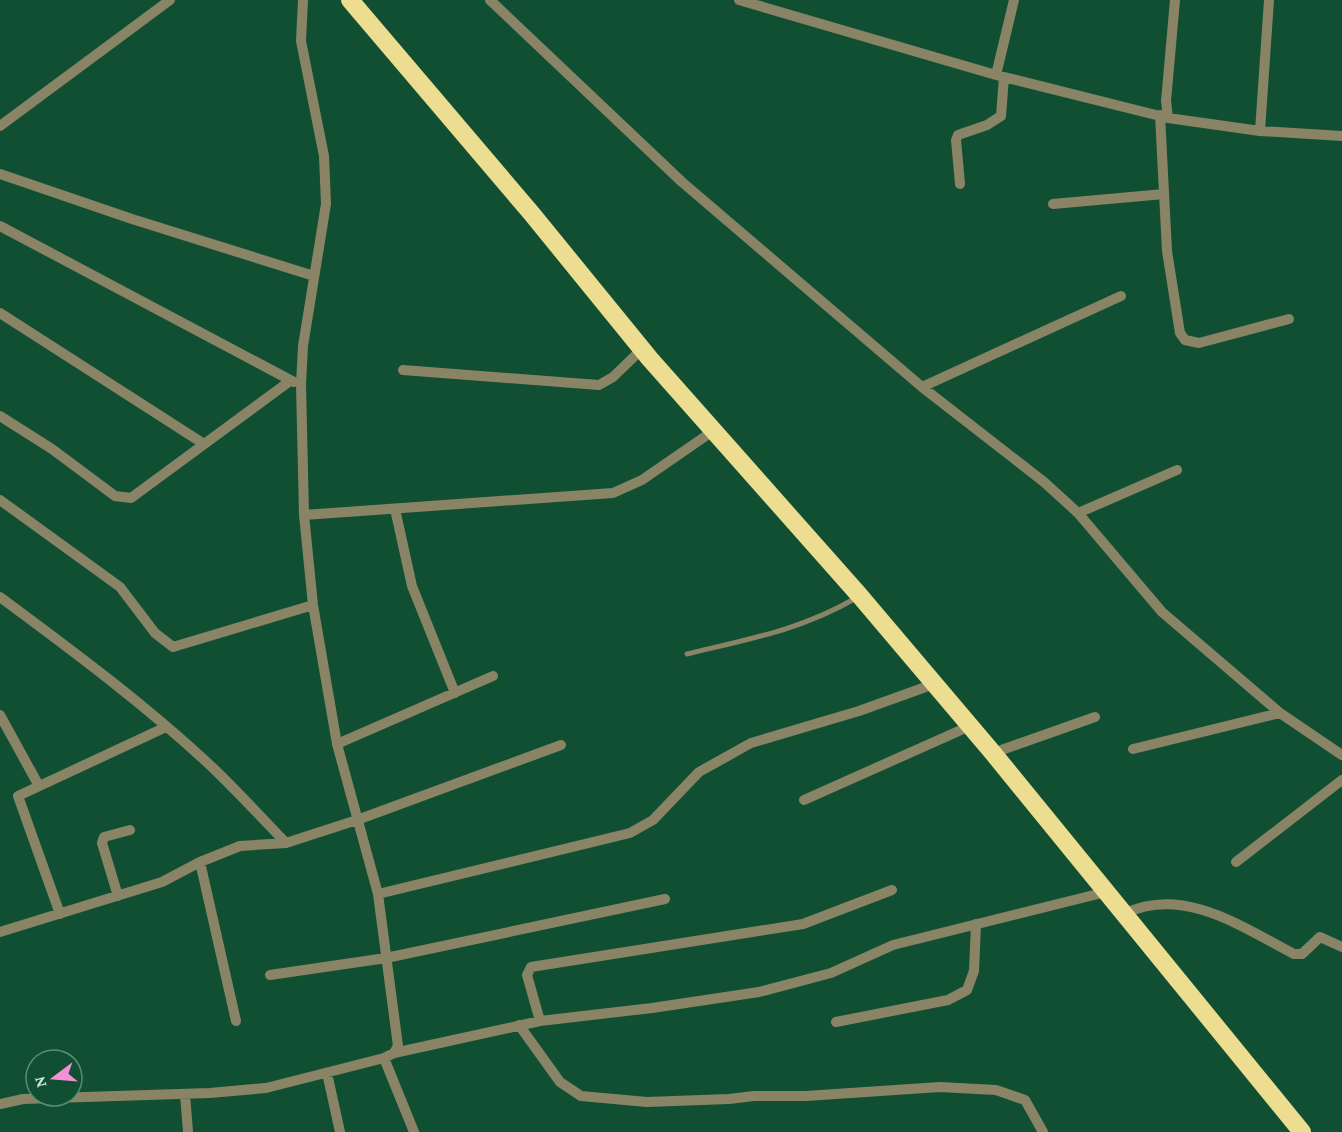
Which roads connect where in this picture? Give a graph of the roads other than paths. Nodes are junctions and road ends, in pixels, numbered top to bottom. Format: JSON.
{"nodes":[{"id":1,"x":170,"y":0,"type":"edge"},
{"id":2,"x":303,"y":0,"type":"edge"},
{"id":3,"x":350,"y":0,"type":"edge"},
{"id":4,"x":490,"y":0,"type":"edge"},
{"id":5,"x":739,"y":0,"type":"edge"},
{"id":6,"x":1014,"y":0,"type":"edge"},
{"id":7,"x":1175,"y":0,"type":"edge"},
{"id":8,"x":1269,"y":0,"type":"edge"},
{"id":9,"x":1000,"y":76,"type":"junction"},
{"id":10,"x":1164,"y":117,"type":"junction"},
{"id":11,"x":0,"y":126,"type":"edge"},
{"id":12,"x":1260,"y":131,"type":"junction"},
{"id":13,"x":1342,"y":136,"type":"edge"},
{"id":14,"x":0,"y":174,"type":"edge"},
{"id":15,"x":960,"y":184,"type":"dead end"},
{"id":16,"x":1164,"y":194,"type":"junction"},
{"id":17,"x":1053,"y":204,"type":"dead end"},
{"id":18,"x":0,"y":226,"type":"edge"},
{"id":19,"x":314,"y":276,"type":"junction"},
{"id":20,"x":1121,"y":296,"type":"dead end"},
{"id":21,"x":0,"y":313,"type":"edge"},
{"id":22,"x":1289,"y":319,"type":"dead end"},
{"id":23,"x":642,"y":350,"type":"junction"},
{"id":24,"x":403,"y":370,"type":"dead end"},
{"id":25,"x":290,"y":381,"type":"junction"},
{"id":26,"x":301,"y":384,"type":"junction"},
{"id":27,"x":922,"y":387,"type":"junction"},
{"id":28,"x":0,"y":416,"type":"edge"},
{"id":29,"x":713,"y":431,"type":"junction"},
{"id":30,"x":204,"y":444,"type":"junction"},
{"id":31,"x":1177,"y":470,"type":"dead end"},
{"id":32,"x":0,"y":500,"type":"edge"},
{"id":33,"x":394,"y":509,"type":"junction"},
{"id":34,"x":1078,"y":513,"type":"junction"},
{"id":35,"x":304,"y":515,"type":"junction"},
{"id":36,"x":860,"y":596,"type":"junction"},
{"id":37,"x":0,"y":597,"type":"edge"},
{"id":38,"x":313,"y":605,"type":"junction"},
{"id":39,"x":687,"y":654,"type":"dead end"},
{"id":40,"x":493,"y":676,"type":"dead end"},
{"id":41,"x":934,"y":684,"type":"junction"},
{"id":42,"x":455,"y":693,"type":"junction"},
{"id":43,"x":1280,"y":713,"type":"junction"},
{"id":44,"x":0,"y":715,"type":"edge"},
{"id":45,"x":1095,"y":717,"type":"dead end"},
{"id":46,"x":970,"y":726,"type":"junction"},
{"id":47,"x":166,"y":727,"type":"junction"},
{"id":48,"x":337,"y":744,"type":"junction"},
{"id":49,"x":561,"y":745,"type":"dead end"},
{"id":50,"x":1133,"y":749,"type":"dead end"},
{"id":51,"x":993,"y":753,"type":"junction"},
{"id":52,"x":1342,"y":755,"type":"edge"},
{"id":53,"x":1342,"y":780,"type":"edge"},
{"id":54,"x":39,"y":786,"type":"junction"},
{"id":55,"x":804,"y":800,"type":"dead end"},
{"id":56,"x":357,"y":820,"type":"junction"},
{"id":57,"x":130,"y":830,"type":"dead end"},
{"id":58,"x":286,"y":843,"type":"junction"},
{"id":59,"x":200,"y":862,"type":"junction"},
{"id":60,"x":1236,"y":862,"type":"dead end"},
{"id":61,"x":892,"y":890,"type":"dead end"},
{"id":62,"x":1106,"y":892,"type":"junction"},
{"id":63,"x":378,"y":894,"type":"junction"},
{"id":64,"x":118,"y":896,"type":"junction"},
{"id":65,"x":665,"y":899,"type":"dead end"},
{"id":66,"x":60,"y":914,"type":"junction"},
{"id":67,"x":1124,"y":914,"type":"junction"},
{"id":68,"x":976,"y":924,"type":"junction"},
{"id":69,"x":0,"y":932,"type":"edge"},
{"id":70,"x":1342,"y":947,"type":"edge"},
{"id":71,"x":386,"y":958,"type":"junction"},
{"id":72,"x":270,"y":975,"type":"dead end"},
{"id":73,"x":236,"y":1020,"type":"dead end"},
{"id":74,"x":540,"y":1021,"type":"junction"},
{"id":75,"x":836,"y":1022,"type":"dead end"},
{"id":76,"x":519,"y":1025,"type":"junction"},
{"id":77,"x":394,"y":1053,"type":"junction"},
{"id":78,"x":384,"y":1058,"type":"junction"},
{"id":79,"x":327,"y":1073,"type":"junction"},
{"id":80,"x":185,"y":1094,"type":"junction"},
{"id":81,"x":0,"y":1104,"type":"edge"},
{"id":82,"x":1295,"y":1130,"type":"edge"},
{"id":83,"x":188,"y":1132,"type":"edge"},
{"id":84,"x":340,"y":1132,"type":"edge"},
{"id":85,"x":414,"y":1132,"type":"edge"},
{"id":86,"x":1043,"y":1132,"type":"edge"}],
"edges":[{"from":1,"to":11,"type":"street"},
{"from":2,"to":19,"type":"street"},
{"from":3,"to":23,"type":"highway"},
{"from":4,"to":27,"type":"street"},
{"from":5,"to":9,"type":"street"},
{"from":6,"to":9,"type":"street"},
{"from":7,"to":10,"type":"street"},
{"from":8,"to":12,"type":"street"},
{"from":9,"to":10,"type":"street"},
{"from":9,"to":15,"type":"street"},
{"from":10,"to":12,"type":"street"},
{"from":10,"to":16,"type":"street"},
{"from":12,"to":13,"type":"street"},
{"from":14,"to":19,"type":"street"},
{"from":16,"to":17,"type":"street"},
{"from":16,"to":22,"type":"street"},
{"from":18,"to":25,"type":"street"},
{"from":19,"to":26,"type":"street"},
{"from":20,"to":27,"type":"street"},
{"from":21,"to":30,"type":"street"},
{"from":23,"to":24,"type":"street"},
{"from":23,"to":29,"type":"highway"},
{"from":25,"to":26,"type":"street"},
{"from":25,"to":30,"type":"street"},
{"from":26,"to":35,"type":"street"},
{"from":27,"to":34,"type":"street"},
{"from":28,"to":30,"type":"street"},
{"from":29,"to":33,"type":"street"},
{"from":29,"to":36,"type":"highway"},
{"from":31,"to":34,"type":"street"},
{"from":32,"to":38,"type":"street"},
{"from":33,"to":35,"type":"street"},
{"from":33,"to":42,"type":"street"},
{"from":34,"to":43,"type":"street"},
{"from":35,"to":38,"type":"street"},
{"from":36,"to":39,"type":"lane"},
{"from":36,"to":41,"type":"highway"},
{"from":37,"to":47,"type":"street"},
{"from":38,"to":48,"type":"street"},
{"from":40,"to":42,"type":"street"},
{"from":41,"to":46,"type":"highway"},
{"from":41,"to":63,"type":"street"},
{"from":42,"to":48,"type":"street"},
{"from":43,"to":50,"type":"street"},
{"from":43,"to":52,"type":"street"},
{"from":44,"to":54,"type":"street"},
{"from":45,"to":51,"type":"street"},
{"from":46,"to":51,"type":"highway"},
{"from":46,"to":55,"type":"street"},
{"from":47,"to":54,"type":"street"},
{"from":47,"to":58,"type":"street"},
{"from":48,"to":56,"type":"street"},
{"from":49,"to":56,"type":"street"},
{"from":51,"to":62,"type":"highway"},
{"from":53,"to":60,"type":"street"},
{"from":54,"to":66,"type":"street"},
{"from":56,"to":58,"type":"street"},
{"from":56,"to":63,"type":"street"},
{"from":57,"to":64,"type":"street"},
{"from":58,"to":59,"type":"street"},
{"from":59,"to":64,"type":"street"},
{"from":59,"to":73,"type":"street"},
{"from":61,"to":74,"type":"street"},
{"from":62,"to":67,"type":"highway"},
{"from":62,"to":68,"type":"street"},
{"from":63,"to":71,"type":"street"},
{"from":64,"to":66,"type":"street"},
{"from":65,"to":71,"type":"street"},
{"from":66,"to":69,"type":"street"},
{"from":67,"to":70,"type":"street"},
{"from":67,"to":82,"type":"highway"},
{"from":68,"to":74,"type":"street"},
{"from":68,"to":75,"type":"street"},
{"from":71,"to":72,"type":"street"},
{"from":71,"to":77,"type":"street"},
{"from":74,"to":76,"type":"street"},
{"from":76,"to":77,"type":"street"},
{"from":76,"to":86,"type":"street"},
{"from":77,"to":78,"type":"street"},
{"from":78,"to":79,"type":"street"},
{"from":78,"to":85,"type":"street"},
{"from":79,"to":80,"type":"street"},
{"from":79,"to":84,"type":"street"},
{"from":80,"to":81,"type":"street"},
{"from":80,"to":83,"type":"street"}]}
